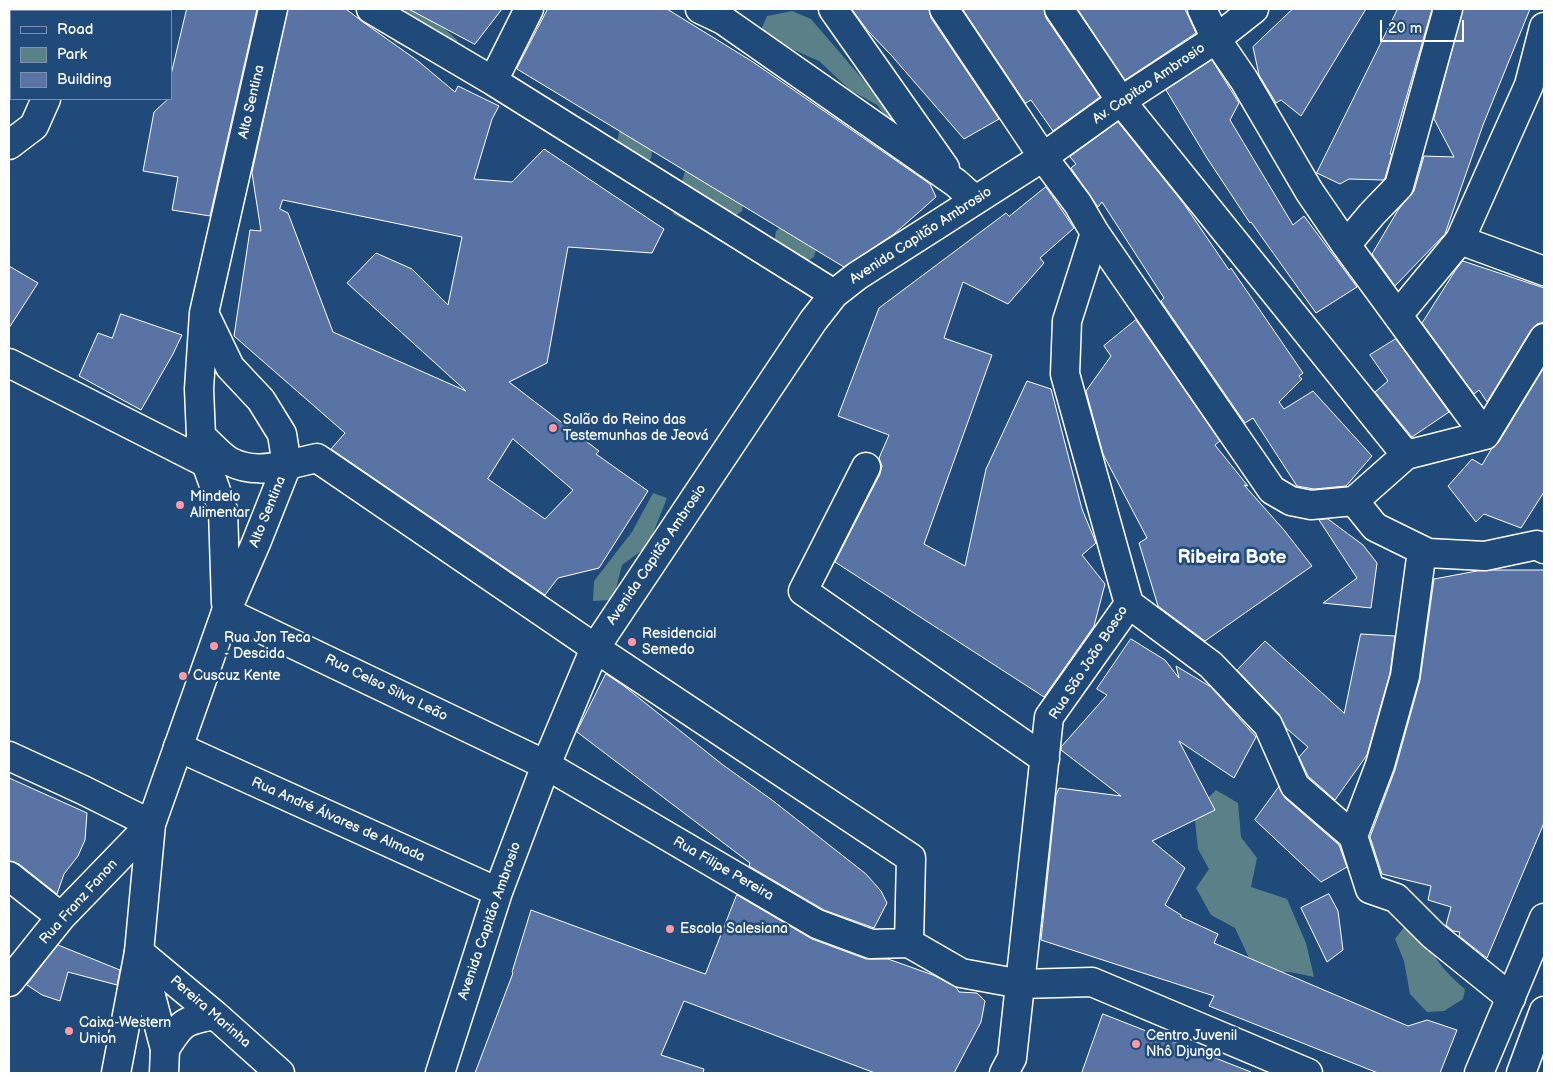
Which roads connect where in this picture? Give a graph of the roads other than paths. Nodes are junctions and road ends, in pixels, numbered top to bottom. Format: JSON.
{"nodes":[{"id":1,"x":273,"y":9,"type":"edge"},
{"id":2,"x":371,"y":9,"type":"edge"},
{"id":3,"x":529,"y":9,"type":"edge"},
{"id":4,"x":833,"y":9,"type":"edge"},
{"id":5,"x":944,"y":9,"type":"edge"},
{"id":6,"x":1059,"y":9,"type":"edge"},
{"id":7,"x":1202,"y":9,"type":"edge"},
{"id":8,"x":1254,"y":9,"type":"edge"},
{"id":9,"x":1448,"y":9,"type":"edge"},
{"id":10,"x":721,"y":13,"type":"edge"},
{"id":11,"x":1544,"y":27,"type":"edge"},
{"id":12,"x":1216,"y":39,"type":"junction"},
{"id":13,"x":493,"y":81,"type":"junction"},
{"id":14,"x":46,"y":100,"type":"edge"},
{"id":15,"x":1121,"y":101,"type":"junction"},
{"id":16,"x":9,"y":145,"type":"edge"},
{"id":17,"x":1043,"y":157,"type":"junction"},
{"id":18,"x":965,"y":192,"type":"junction"},
{"id":19,"x":1095,"y":233,"type":"junction"},
{"id":20,"x":1460,"y":240,"type":"junction"},
{"id":21,"x":1346,"y":245,"type":"junction"},
{"id":22,"x":1544,"y":271,"type":"edge"},
{"id":23,"x":834,"y":294,"type":"junction"},
{"id":24,"x":204,"y":313,"type":"junction"},
{"id":25,"x":1398,"y":315,"type":"junction"},
{"id":26,"x":1544,"y":338,"type":"edge"},
{"id":27,"x":9,"y":363,"type":"edge"},
{"id":28,"x":199,"y":400,"type":"junction"},
{"id":29,"x":261,"y":400,"type":"junction"},
{"id":30,"x":1485,"y":435,"type":"junction"},
{"id":31,"x":201,"y":436,"type":"junction"},
{"id":32,"x":1406,"y":455,"type":"junction"},
{"id":33,"x":206,"y":463,"type":"junction"},
{"id":34,"x":286,"y":465,"type":"junction"},
{"id":35,"x":866,"y":467,"type":"dead end"},
{"id":36,"x":1354,"y":500,"type":"junction"},
{"id":37,"x":1542,"y":541,"type":"edge"},
{"id":38,"x":1422,"y":550,"type":"junction"},
{"id":39,"x":1129,"y":604,"type":"junction"},
{"id":40,"x":226,"y":612,"type":"junction"},
{"id":41,"x":595,"y":648,"type":"junction"},
{"id":42,"x":178,"y":747,"type":"junction"},
{"id":43,"x":9,"y":756,"type":"edge"},
{"id":44,"x":1045,"y":759,"type":"junction"},
{"id":45,"x":546,"y":765,"type":"junction"},
{"id":46,"x":151,"y":824,"type":"junction"},
{"id":47,"x":1353,"y":836,"type":"junction"},
{"id":48,"x":9,"y":876,"type":"edge"},
{"id":49,"x":498,"y":892,"type":"junction"},
{"id":50,"x":61,"y":917,"type":"junction"},
{"id":51,"x":1544,"y":918,"type":"edge"},
{"id":52,"x":909,"y":943,"type":"junction"},
{"id":53,"x":139,"y":952,"type":"junction"},
{"id":54,"x":9,"y":982,"type":"edge"},
{"id":55,"x":1021,"y":984,"type":"junction"},
{"id":56,"x":1510,"y":998,"type":"junction"},
{"id":57,"x":1544,"y":1011,"type":"edge"},
{"id":58,"x":215,"y":1015,"type":"junction"},
{"id":59,"x":164,"y":1061,"type":"edge"},
{"id":60,"x":116,"y":1073,"type":"edge"},
{"id":61,"x":280,"y":1073,"type":"edge"},
{"id":62,"x":440,"y":1073,"type":"edge"},
{"id":63,"x":1004,"y":1073,"type":"edge"},
{"id":64,"x":1308,"y":1073,"type":"edge"},
{"id":65,"x":1479,"y":1073,"type":"edge"},
{"id":66,"x":1520,"y":1073,"type":"edge"}],
"edges":[{"from":1,"to":24,"type":"street","name":"Alto Sentina"},
{"from":2,"to":13,"type":"street"},
{"from":3,"to":13,"type":"street"},
{"from":4,"to":18,"type":"street"},
{"from":5,"to":17,"type":"street"},
{"from":6,"to":15,"type":"street"},
{"from":7,"to":12,"type":"street"},
{"from":8,"to":12,"type":"street","name":"Av. Capitao Ambrosio"},
{"from":9,"to":21,"type":"street"},
{"from":10,"to":18,"type":"street"},
{"from":11,"to":20,"type":"street"},
{"from":12,"to":15,"type":"street","name":"Av. Capitao Ambrosio"},
{"from":12,"to":21,"type":"street"},
{"from":13,"to":23,"type":"street"},
{"from":14,"to":16,"type":"street"},
{"from":15,"to":17,"type":"street","name":"Av. Capitao Ambrosio"},
{"from":15,"to":32,"type":"street"},
{"from":17,"to":18,"type":"street","name":"Avenida Capitão Ambrosio"},
{"from":17,"to":19,"type":"street"},
{"from":18,"to":23,"type":"street","name":"Avenida Capitão Ambrosio"},
{"from":19,"to":36,"type":"street"},
{"from":19,"to":39,"type":"street","name":"Rua São João Bosco"},
{"from":20,"to":22,"type":"street"},
{"from":20,"to":25,"type":"street"},
{"from":21,"to":25,"type":"street"},
{"from":23,"to":41,"type":"street","name":"Avenida Capitão Ambrosio"},
{"from":24,"to":28,"type":"street","name":"Alto Sentina"},
{"from":24,"to":29,"type":"street","name":"Alto Sentina"},
{"from":25,"to":30,"type":"street"},
{"from":26,"to":30,"type":"street"},
{"from":27,"to":33,"type":"street"},
{"from":28,"to":29,"type":"street"},
{"from":28,"to":31,"type":"street","name":"Alto Sentina"},
{"from":29,"to":34,"type":"street","name":"Alto Sentina"},
{"from":30,"to":32,"type":"street"},
{"from":31,"to":33,"type":"street","name":"Alto Sentina"},
{"from":31,"to":34,"type":"street"},
{"from":32,"to":36,"type":"street"},
{"from":33,"to":40,"type":"street","name":"Alto Sentina"},
{"from":34,"to":40,"type":"street","name":"Alto Sentina"},
{"from":34,"to":41,"type":"street"},
{"from":35,"to":44,"type":"street"},
{"from":36,"to":38,"type":"street"},
{"from":37,"to":38,"type":"street"},
{"from":38,"to":47,"type":"street"},
{"from":39,"to":44,"type":"street","name":"Rua São João Bosco"},
{"from":39,"to":47,"type":"street"},
{"from":40,"to":42,"type":"street","name":"Alto Sentina"},
{"from":40,"to":45,"type":"street","name":"Rua Celso Silva Leão"},
{"from":41,"to":45,"type":"street","name":"Avenida Capitão Ambrosio"},
{"from":41,"to":52,"type":"street"},
{"from":42,"to":46,"type":"street","name":"Alto Sentina"},
{"from":42,"to":49,"type":"street","name":"Rua André Álvares de Almada"},
{"from":43,"to":46,"type":"street"},
{"from":44,"to":55,"type":"street","name":"Rua São João Bosco"},
{"from":45,"to":49,"type":"street","name":"Avenida Capitão Ambrosio"},
{"from":45,"to":52,"type":"street","name":"Rua Filipe Pereira"},
{"from":46,"to":50,"type":"street","name":"Rua Franz Fanon"},
{"from":46,"to":53,"type":"street"},
{"from":47,"to":56,"type":"street"},
{"from":48,"to":50,"type":"street"},
{"from":49,"to":62,"type":"street","name":"Avenida Capitão Ambrosio"},
{"from":50,"to":54,"type":"street","name":"Rua Franz Fanon"},
{"from":51,"to":56,"type":"street"},
{"from":52,"to":55,"type":"street"},
{"from":53,"to":58,"type":"street","name":"Pereira Marinha"},
{"from":53,"to":59,"type":"street"},
{"from":53,"to":60,"type":"street"},
{"from":55,"to":63,"type":"street","name":"Rua São João Bosco"},
{"from":55,"to":64,"type":"street"},
{"from":56,"to":65,"type":"street"},
{"from":57,"to":66,"type":"street"},
{"from":58,"to":59,"type":"street"},
{"from":58,"to":61,"type":"street","name":"Pereira Marinha"}]}
